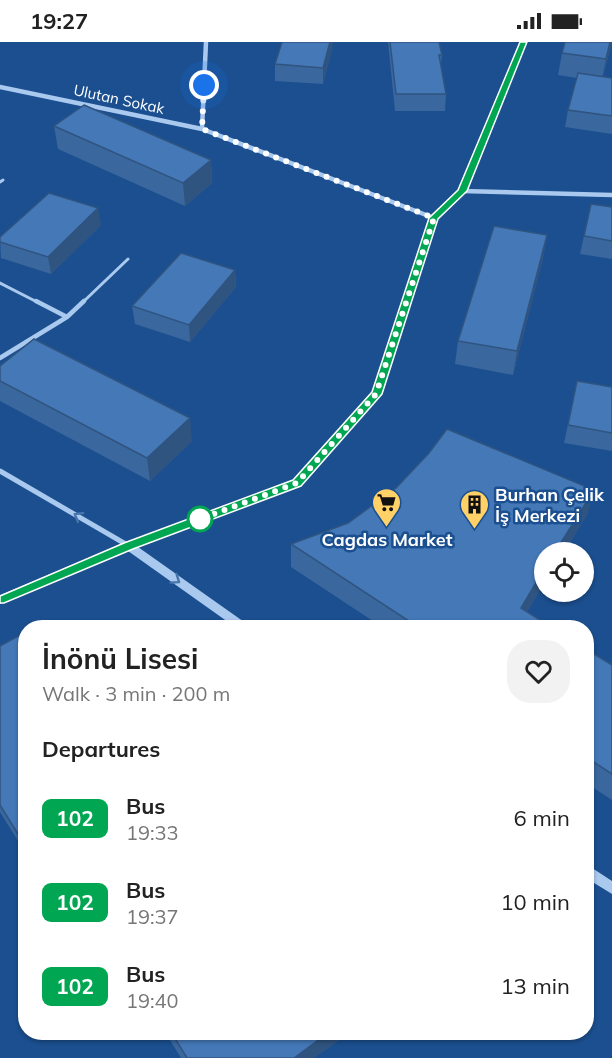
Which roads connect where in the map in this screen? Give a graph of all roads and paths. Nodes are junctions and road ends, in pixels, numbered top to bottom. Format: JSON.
{"nodes":[{"id":1,"x":206,"y":42,"type":"edge"},
{"id":2,"x":523,"y":42,"type":"edge"},
{"id":3,"x":0,"y":87,"type":"edge"},
{"id":4,"x":202,"y":129,"type":"junction"},
{"id":5,"x":462,"y":191,"type":"junction"},
{"id":6,"x":612,"y":195,"type":"edge"},
{"id":7,"x":434,"y":218,"type":"junction"},
{"id":8,"x":128,"y":259,"type":"dead end"},
{"id":9,"x":0,"y":283,"type":"edge"},
{"id":10,"x":67,"y":317,"type":"junction"},
{"id":11,"x":0,"y":358,"type":"edge"},
{"id":12,"x":0,"y":471,"type":"edge"},
{"id":13,"x":129,"y":546,"type":"junction"},
{"id":14,"x":0,"y":600,"type":"edge"},
{"id":15,"x":233,"y":620,"type":"edge"},
{"id":16,"x":594,"y":876,"type":"edge"},
{"id":17,"x":612,"y":888,"type":"edge"}],
"edges":[{"from":1,"to":4,"type":"street"},
{"from":2,"to":5,"type":"street"},
{"from":3,"to":4,"type":"street","name":"Ulutan Sokak"},
{"from":4,"to":7,"type":"street","name":"Ulutan Sokak"},
{"from":5,"to":6,"type":"street"},
{"from":5,"to":7,"type":"street"},
{"from":7,"to":13,"type":"street"},
{"from":8,"to":10,"type":"lane"},
{"from":9,"to":10,"type":"lane"},
{"from":10,"to":11,"type":"lane"},
{"from":13,"to":12,"type":"street","one_way":true},
{"from":13,"to":14,"type":"street"},
{"from":13,"to":15,"type":"street","one_way":true},
{"from":16,"to":17,"type":"street"}]}
